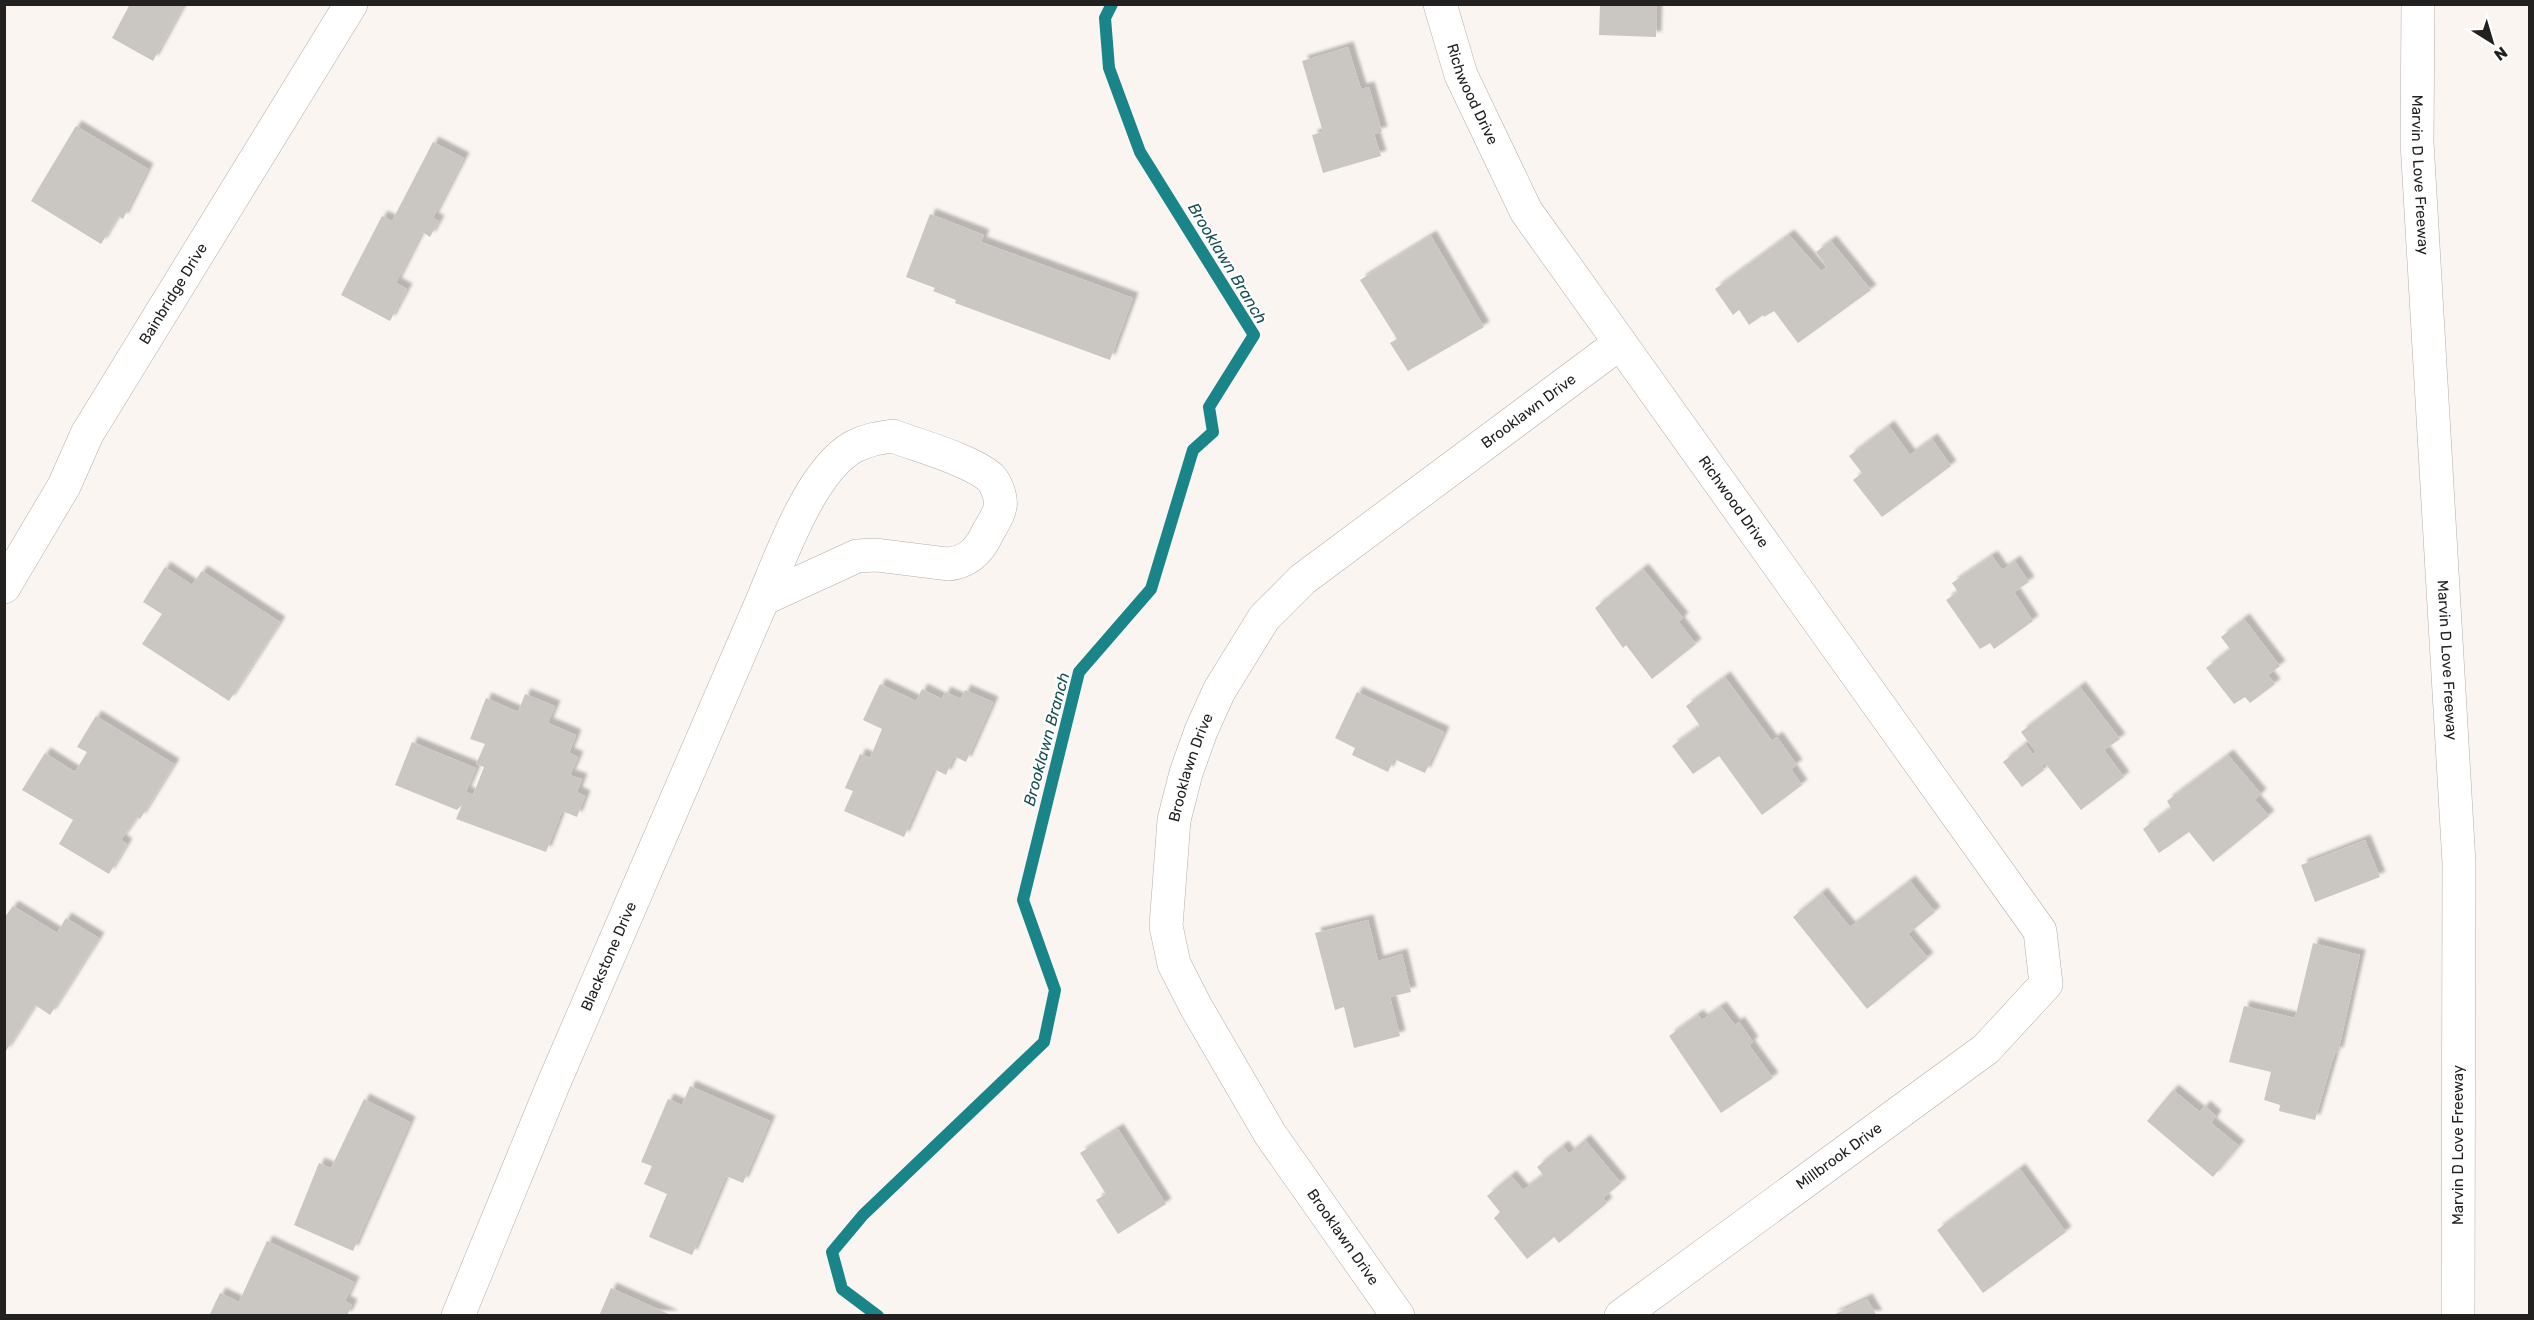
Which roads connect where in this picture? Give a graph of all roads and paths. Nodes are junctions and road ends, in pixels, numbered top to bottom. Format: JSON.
{"nodes":[{"id":1,"x":351,"y":4,"type":"edge"},
{"id":2,"x":1440,"y":4,"type":"edge"},
{"id":3,"x":2418,"y":4,"type":"edge"},
{"id":4,"x":1620,"y":344,"type":"junction"},
{"id":5,"x":4,"y":587,"type":"edge"},
{"id":6,"x":763,"y":599,"type":"junction"},
{"id":7,"x":2046,"y":984,"type":"joint"},
{"id":8,"x":458,"y":1316,"type":"edge"},
{"id":9,"x":1398,"y":1316,"type":"edge"},
{"id":10,"x":1621,"y":1316,"type":"edge"},
{"id":11,"x":2458,"y":1316,"type":"edge"}],
"edges":[{"from":1,"to":5,"type":"street","name":"Bainbridge Drive"},
{"from":2,"to":4,"type":"street","name":"Richwood Drive"},
{"from":3,"to":11,"type":"street","name":"Marvin D Love Freeway"},
{"from":4,"to":7,"type":"street","name":"Richwood Drive"},
{"from":4,"to":9,"type":"street","name":"Brooklawn Drive"},
{"from":6,"to":6,"type":"street","name":"Blackstone Drive"},
{"from":6,"to":8,"type":"street","name":"Blackstone Drive"},
{"from":7,"to":10,"type":"street","name":"Millbrook Drive"}]}
